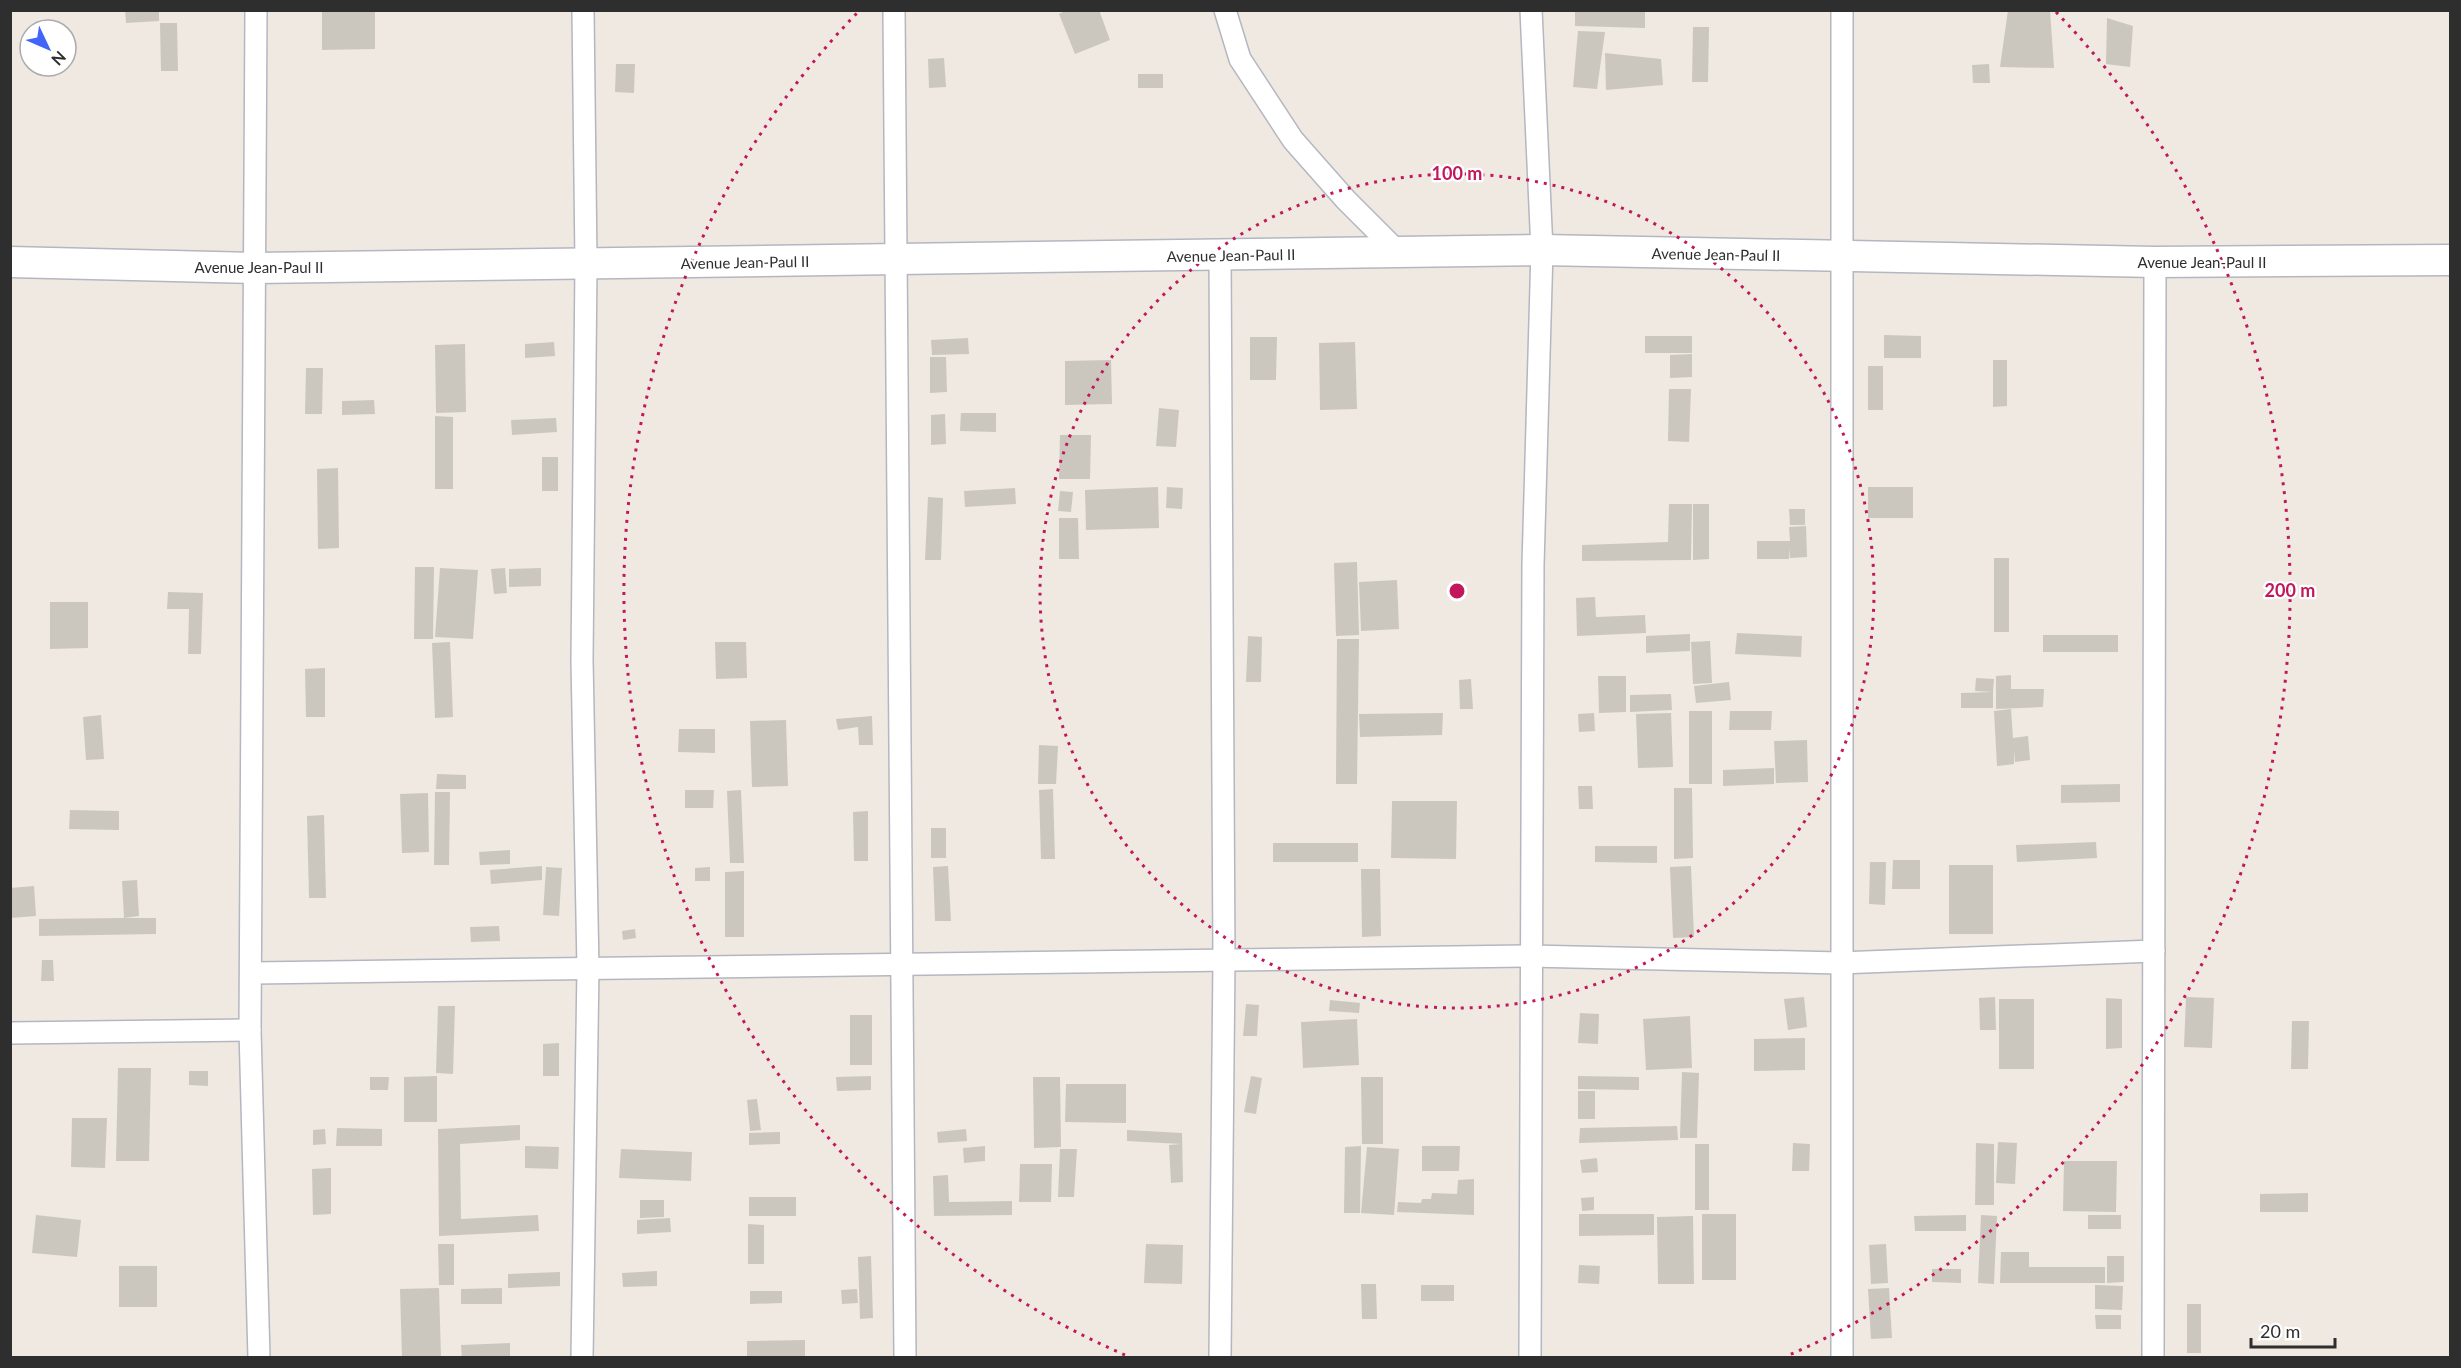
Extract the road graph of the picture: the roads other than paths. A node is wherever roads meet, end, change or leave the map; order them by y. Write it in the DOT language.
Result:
graph roads {
  1 [pos="256,10"];
  2 [pos="584,10"];
  3 [pos="894,10"];
  4 [pos="1225,10"];
  5 [pos="1531,10"];
  6 [pos="1842,10"];
  7 [pos="1542,250"];
  8 [pos="1399,253"];
  9 [pos="1220,256"];
  10 [pos="1844,257"];
  11 [pos="894,260"];
  12 [pos="2451,260"];
  13 [pos="10,262"];
  14 [pos="2155,262"];
  15 [pos="586,264"];
  16 [pos="255,268"];
  17 [pos="2154,951"];
  18 [pos="1530,956"];
  19 [pos="1224,959"];
  20 [pos="1839,963"];
  21 [pos="903,964"];
  22 [pos="588,968"];
  23 [pos="252,974"];
  24 [pos="250,1030"];
  25 [pos="10,1033"];
  26 [pos="259,1358"];
  27 [pos="582,1358"];
  28 [pos="905,1358"];
  29 [pos="1220,1358"];
  30 [pos="1530,1358"];
  31 [pos="1842,1358"];
  32 [pos="2153,1358"];
  1 -- 16 [label="street"];
  2 -- 15 [label="street"];
  3 -- 11 [label="street"];
  4 -- 8 [label="street"];
  5 -- 7 [label="street"];
  6 -- 10 [label="street"];
  7 -- 8 [label="street, Avenue Jean-Paul II"];
  7 -- 10 [label="street, Avenue Jean-Paul II"];
  7 -- 18 [label="street"];
  8 -- 9 [label="street, Avenue Jean-Paul II"];
  9 -- 11 [label="street, Avenue Jean-Paul II"];
  9 -- 19 [label="street"];
  10 -- 14 [label="street, Avenue Jean-Paul II"];
  10 -- 20 [label="street"];
  11 -- 15 [label="street, Avenue Jean-Paul II"];
  11 -- 21 [label="street"];
  12 -- 14 [label="street, Avenue Jean-Paul II"];
  13 -- 16 [label="street, Avenue Jean-Paul II"];
  14 -- 17 [label="street"];
  15 -- 16 [label="street, Avenue Jean-Paul II"];
  15 -- 22 [label="street"];
  16 -- 23 [label="street"];
  17 -- 20 [label="street"];
  17 -- 32 [label="street"];
  18 -- 19 [label="street"];
  18 -- 20 [label="street"];
  18 -- 30 [label="street"];
  19 -- 21 [label="street"];
  19 -- 29 [label="street"];
  20 -- 31 [label="street"];
  21 -- 22 [label="street"];
  21 -- 28 [label="street"];
  22 -- 23 [label="street"];
  22 -- 27 [label="street"];
  23 -- 24 [label="street"];
  24 -- 25 [label="street"];
  24 -- 26 [label="street"];
}
